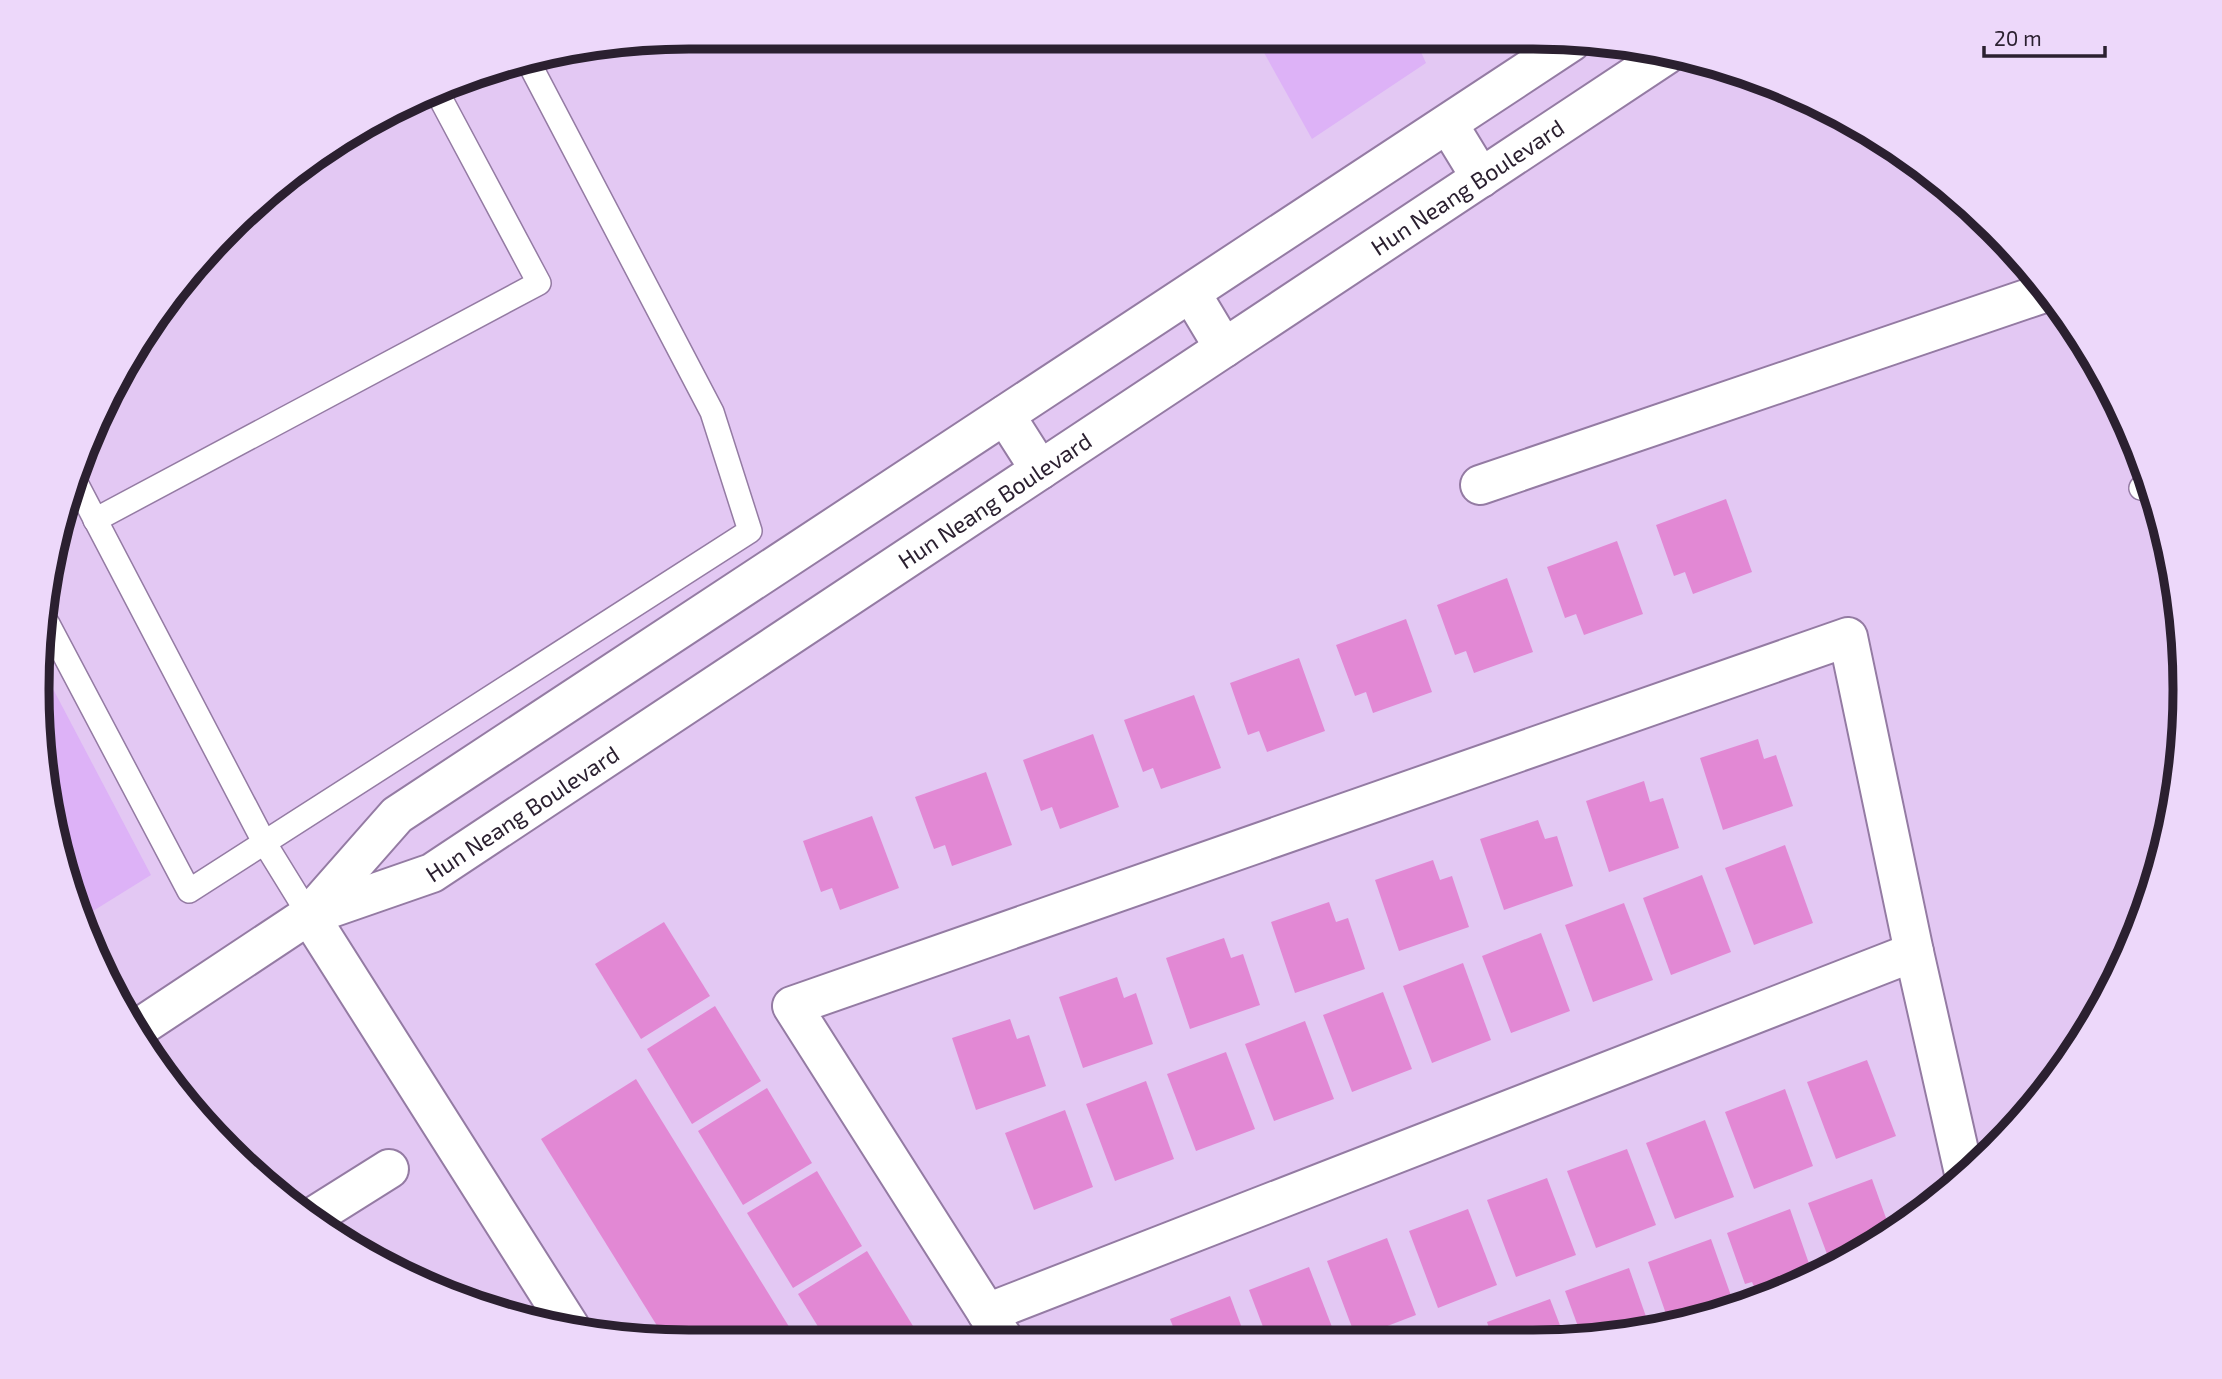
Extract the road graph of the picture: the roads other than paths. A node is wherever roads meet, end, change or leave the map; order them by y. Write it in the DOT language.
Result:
graph roads {
  1 [pos="1560,50"];
  2 [pos="1657,61"];
  3 [pos="532,69"];
  4 [pos="441,99"];
  5 [pos="1448,124"];
  6 [pos="1481,178"];
  7 [pos="1191,293"];
  8 [pos="2037,295"];
  9 [pos="1224,348"];
  10 [pos="1005,415"];
  11 [pos="1040,470"];
  12 [pos="1480,485"];
  13 [pos="81,492"];
  14 [pos="95,520"];
  15 [pos="52,631"];
  16 [pos="264,842"];
  17 [pos="309,915"];
  18 [pos="1914,952"];
  19 [pos="144,1025"];
  20 [pos="1962,1164"];
  21 [pos="389,1169"];
  22 [pos="320,1212"];
  23 [pos="564,1318"];
  24 [pos="995,1326"];
  1 -- 5 [label="street, Hun Neang Boulevard"];
  2 -- 6 [label="street, Hun Neang Boulevard"];
  3 -- 16 [label="lane"];
  4 -- 14 [label="lane"];
  5 -- 6 [label="street"];
  5 -- 7 [label="street, Hun Neang Boulevard"];
  6 -- 9 [label="street, Hun Neang Boulevard"];
  7 -- 9 [label="street"];
  7 -- 10 [label="street, Hun Neang Boulevard"];
  8 -- 12 [label="street"];
  9 -- 11 [label="street, Hun Neang Boulevard"];
  10 -- 11 [label="street"];
  10 -- 17 [label="street, Hun Neang Boulevard"];
  11 -- 17 [label="street, Hun Neang Boulevard"];
  13 -- 14 [label="lane"];
  14 -- 16 [label="lane"];
  15 -- 16 [label="lane"];
  16 -- 17 [label="lane"];
  17 -- 19 [label="street, Hun Neang Boulevard"];
  17 -- 23 [label="street"];
  18 -- 20 [label="street"];
  18 -- 24 [label="street"];
  18 -- 24 [label="street"];
  21 -- 22 [label="street"];
}
